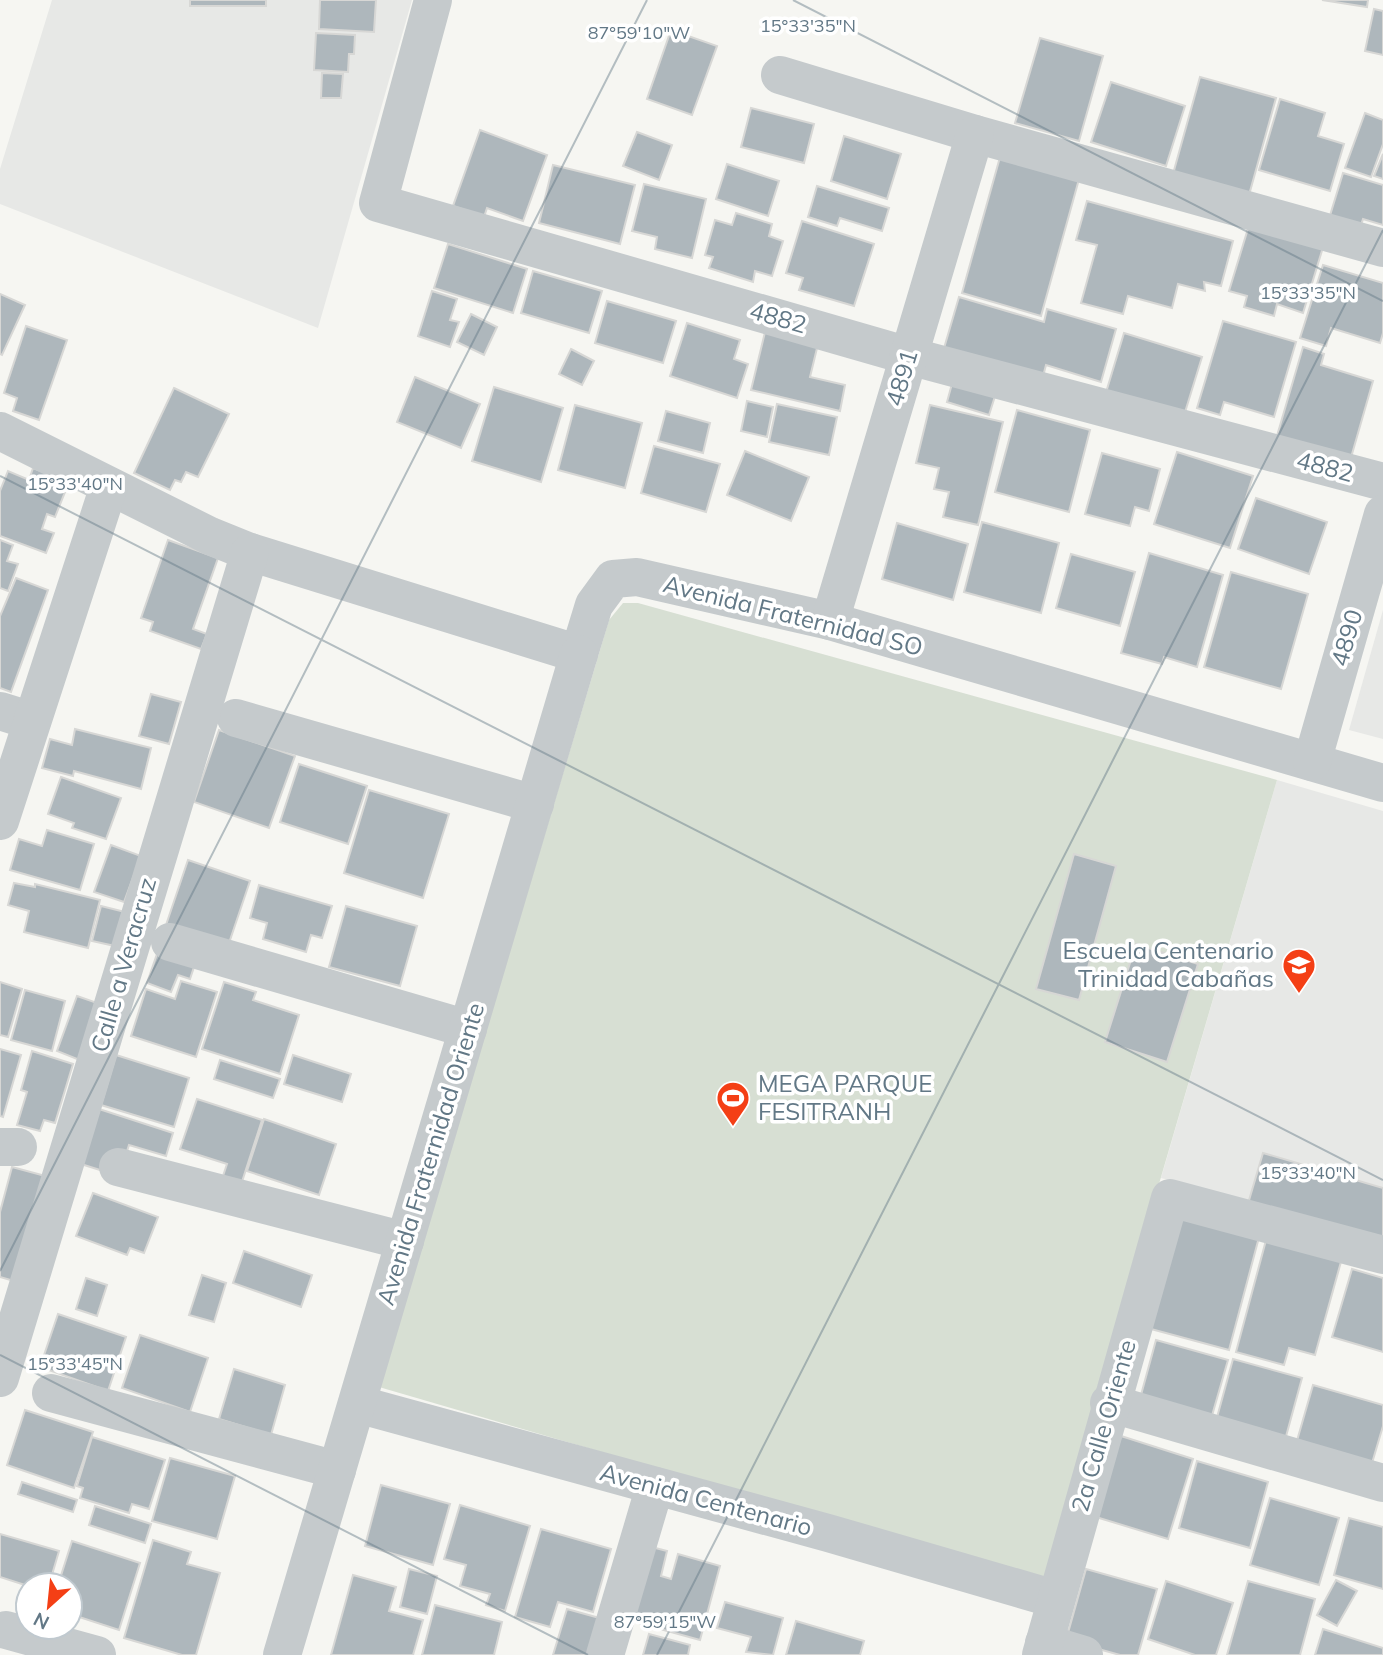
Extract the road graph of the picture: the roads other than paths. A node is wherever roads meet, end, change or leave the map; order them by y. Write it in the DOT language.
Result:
graph roads {
  1 [pos="433,0"];
  2 [pos="780,75"];
  3 [pos="975,134"];
  4 [pos="1383,248"];
  5 [pos="909,356"];
  6 [pos="0,431"];
  7 [pos="1383,482"];
  8 [pos="109,486"];
  9 [pos="1383,514"];
  10 [pos="250,552"];
  11 [pos="830,621"];
  12 [pos="579,654"];
  13 [pos="16,716"];
  14 [pos="236,718"];
  15 [pos="1312,762"];
  16 [pos="1383,783"];
  17 [pos="535,804"];
  18 [pos="0,821"];
  19 [pos="170,942"];
  20 [pos="468,1028"];
  21 [pos="118,1167"];
  22 [pos="405,1241"];
  23 [pos="1383,1255"];
  24 [pos="2,1362"];
  25 [pos="51,1393"];
  26 [pos="1109,1403"];
  27 [pos="357,1404"];
  28 [pos="337,1470"];
  29 [pos="1383,1483"];
  30 [pos="656,1486"];
  31 [pos="1055,1599"];
  32 [pos="6,1630"];
  33 [pos="1043,1649"];
  34 [pos="97,1655"];
  35 [pos="282,1655"];
  36 [pos="605,1655"];
  37 [pos="1084,1655"];
  1 -- 5 [label="street, 4882"];
  2 -- 3 [label="street"];
  3 -- 4 [label="street"];
  3 -- 5 [label="street, 4891"];
  5 -- 7 [label="street, 4882"];
  5 -- 11 [label="street, 4891"];
  6 -- 8 [label="street"];
  8 -- 10 [label="street"];
  8 -- 13 [label="street"];
  9 -- 15 [label="street, 4890"];
  10 -- 12 [label="street"];
  10 -- 24 [label="street, Calle a Veracruz"];
  11 -- 12 [label="street, Avenida Fraternidad SO"];
  11 -- 15 [label="street, Avenida Fraternidad SO"];
  12 -- 17 [label="street, Avenida Fraternidad Oriente"];
  13 -- 18 [label="street"];
  14 -- 17 [label="street"];
  15 -- 16 [label="street, Avenida Fraternidad SO"];
  17 -- 20 [label="street, Avenida Fraternidad Oriente"];
  19 -- 20 [label="street"];
  20 -- 22 [label="street, Avenida Fraternidad Oriente"];
  21 -- 22 [label="street"];
  22 -- 27 [label="street, Avenida Fraternidad Oriente"];
  23 -- 26 [label="street, 2a Calle Oriente"];
  25 -- 28 [label="street"];
  26 -- 29 [label="street"];
  26 -- 31 [label="street, 2a Calle Oriente"];
  27 -- 28 [label="street, Avenida Fraternidad Oriente"];
  27 -- 30 [label="street, Avenida Centenario"];
  28 -- 35 [label="street, Avenida Fraternidad Oriente"];
  30 -- 31 [label="street, Avenida Centenario"];
  30 -- 36 [label="street"];
  31 -- 33 [label="street, 2a Calle Oriente"];
  32 -- 34 [label="street"];
  33 -- 37 [label="street"];
}
